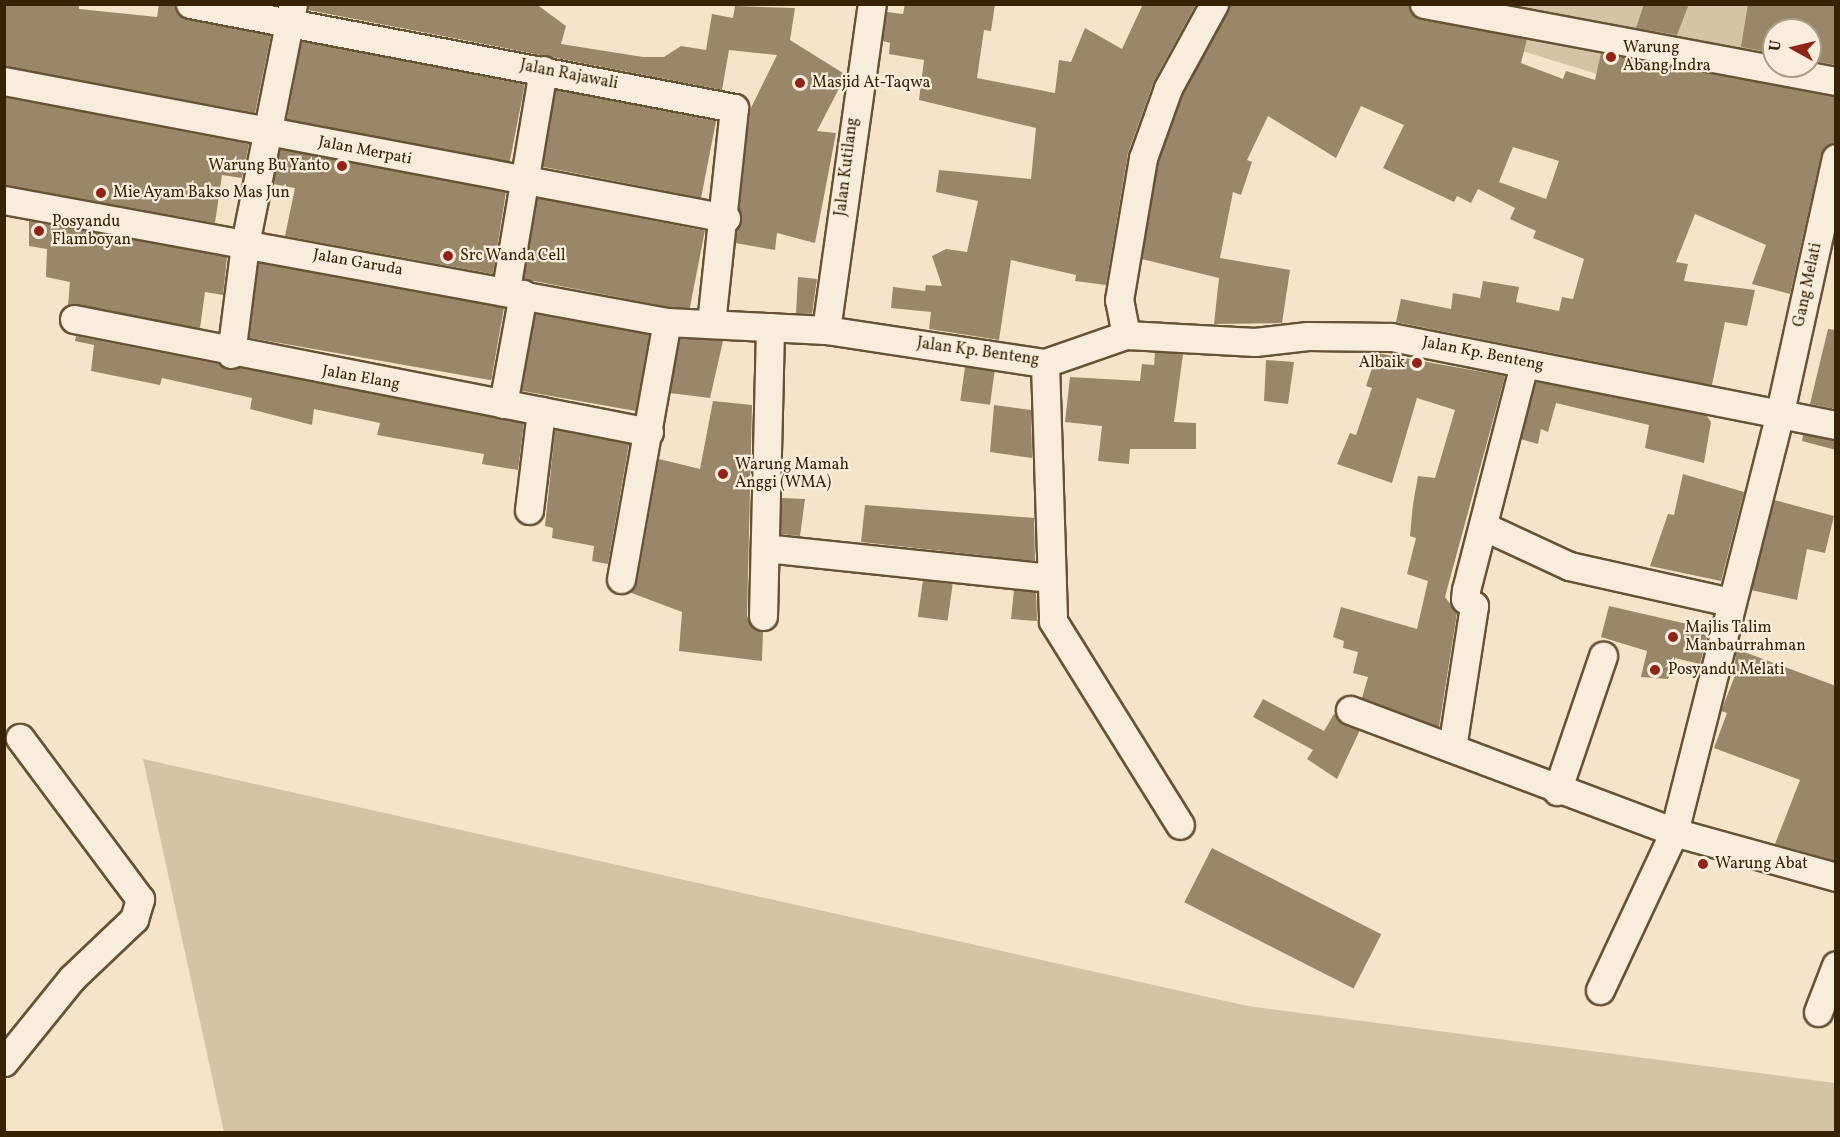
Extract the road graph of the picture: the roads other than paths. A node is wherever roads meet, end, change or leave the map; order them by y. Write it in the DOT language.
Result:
graph roads {
  1 [pos="190,4"];
  2 [pos="872,4"];
  3 [pos="1214,4"];
  4 [pos="1424,4"];
  5 [pos="1471,10"];
  6 [pos="291,14"];
  7 [pos="543,70"];
  8 [pos="4,81"];
  9 [pos="1836,81"];
  10 [pos="267,133"];
  11 [pos="1836,158"];
  12 [pos="524,181"];
  13 [pos="4,200"];
  14 [pos="726,218"];
  15 [pos="245,244"];
  16 [pos="514,292"];
  17 [pos="74,319"];
  18 [pos="667,322"];
  19 [pos="711,324"];
  20 [pos="770,327"];
  21 [pos="826,330"];
  22 [pos="1126,335"];
  23 [pos="231,354"];
  24 [pos="1045,363"];
  25 [pos="1524,364"];
  26 [pos="503,404"];
  27 [pos="541,411"];
  28 [pos="1780,412"];
  29 [pos="1836,425"];
  30 [pos="649,432"];
  31 [pos="529,510"];
  32 [pos="1484,526"];
  33 [pos="765,548"];
  34 [pos="1051,578"];
  35 [pos="621,579"];
  36 [pos="1730,602"];
  37 [pos="763,615"];
  38 [pos="1603,656"];
  39 [pos="1350,710"];
  40 [pos="20,738"];
  41 [pos="1452,748"];
  42 [pos="1557,791"];
  43 [pos="1180,825"];
  44 [pos="1674,832"];
  45 [pos="1836,877"];
  46 [pos="1836,965"];
  47 [pos="1600,990"];
  48 [pos="1818,1012"];
  49 [pos="4,1062"];
  1 -- 6 [label="street, Jalan Rajawali"];
  2 -- 21 [label="street, Jalan Kutilang"];
  3 -- 22 [label="street"];
  4 -- 5 [label="street"];
  5 -- 9 [label="street"];
  6 -- 7 [label="street, Jalan Rajawali"];
  6 -- 10 [label="street"];
  7 -- 12 [label="street"];
  7 -- 14 [label="street, Jalan Rajawali"];
  8 -- 10 [label="street, Jalan Merpati"];
  10 -- 12 [label="street, Jalan Merpati"];
  10 -- 15 [label="street"];
  11 -- 28 [label="street, Gang Melati"];
  12 -- 14 [label="street, Jalan Merpati"];
  12 -- 16 [label="street"];
  13 -- 15 [label="street, Jalan Garuda"];
  14 -- 19 [label="street, Jalan Rajawali"];
  15 -- 16 [label="street, Jalan Garuda"];
  15 -- 23 [label="street"];
  16 -- 18 [label="street, Jalan Garuda"];
  16 -- 26 [label="street"];
  17 -- 23 [label="street, Jalan Elang"];
  18 -- 19 [label="street, Jalan Garuda"];
  18 -- 30 [label="street"];
  19 -- 20 [label="street, Jalan Garuda"];
  20 -- 21 [label="street, Jalan Kp. Benteng"];
  20 -- 33 [label="street"];
  21 -- 24 [label="street, Jalan Kp. Benteng"];
  22 -- 24 [label="street, Jalan Kp. Benteng"];
  22 -- 25 [label="street, Jalan Kp. Benteng"];
  23 -- 26 [label="street, Jalan Elang"];
  24 -- 34 [label="street"];
  25 -- 28 [label="street, Jalan Kp. Benteng"];
  25 -- 32 [label="street"];
  26 -- 27 [label="street, Jalan Elang"];
  27 -- 30 [label="street, Jalan Elang"];
  27 -- 31 [label="street"];
  28 -- 29 [label="street, Jalan Kp. Benteng"];
  28 -- 36 [label="street, Gang Melati"];
  30 -- 35 [label="street"];
  32 -- 36 [label="street"];
  32 -- 41 [label="street"];
  33 -- 34 [label="street"];
  33 -- 37 [label="street"];
  34 -- 43 [label="street"];
  36 -- 44 [label="street, Gang Melati"];
  38 -- 42 [label="street"];
  39 -- 41 [label="street"];
  40 -- 49 [label="street"];
  41 -- 42 [label="street"];
  42 -- 44 [label="street"];
  44 -- 45 [label="street"];
  44 -- 47 [label="street, Gang Melati"];
  46 -- 48 [label="street"];
}
